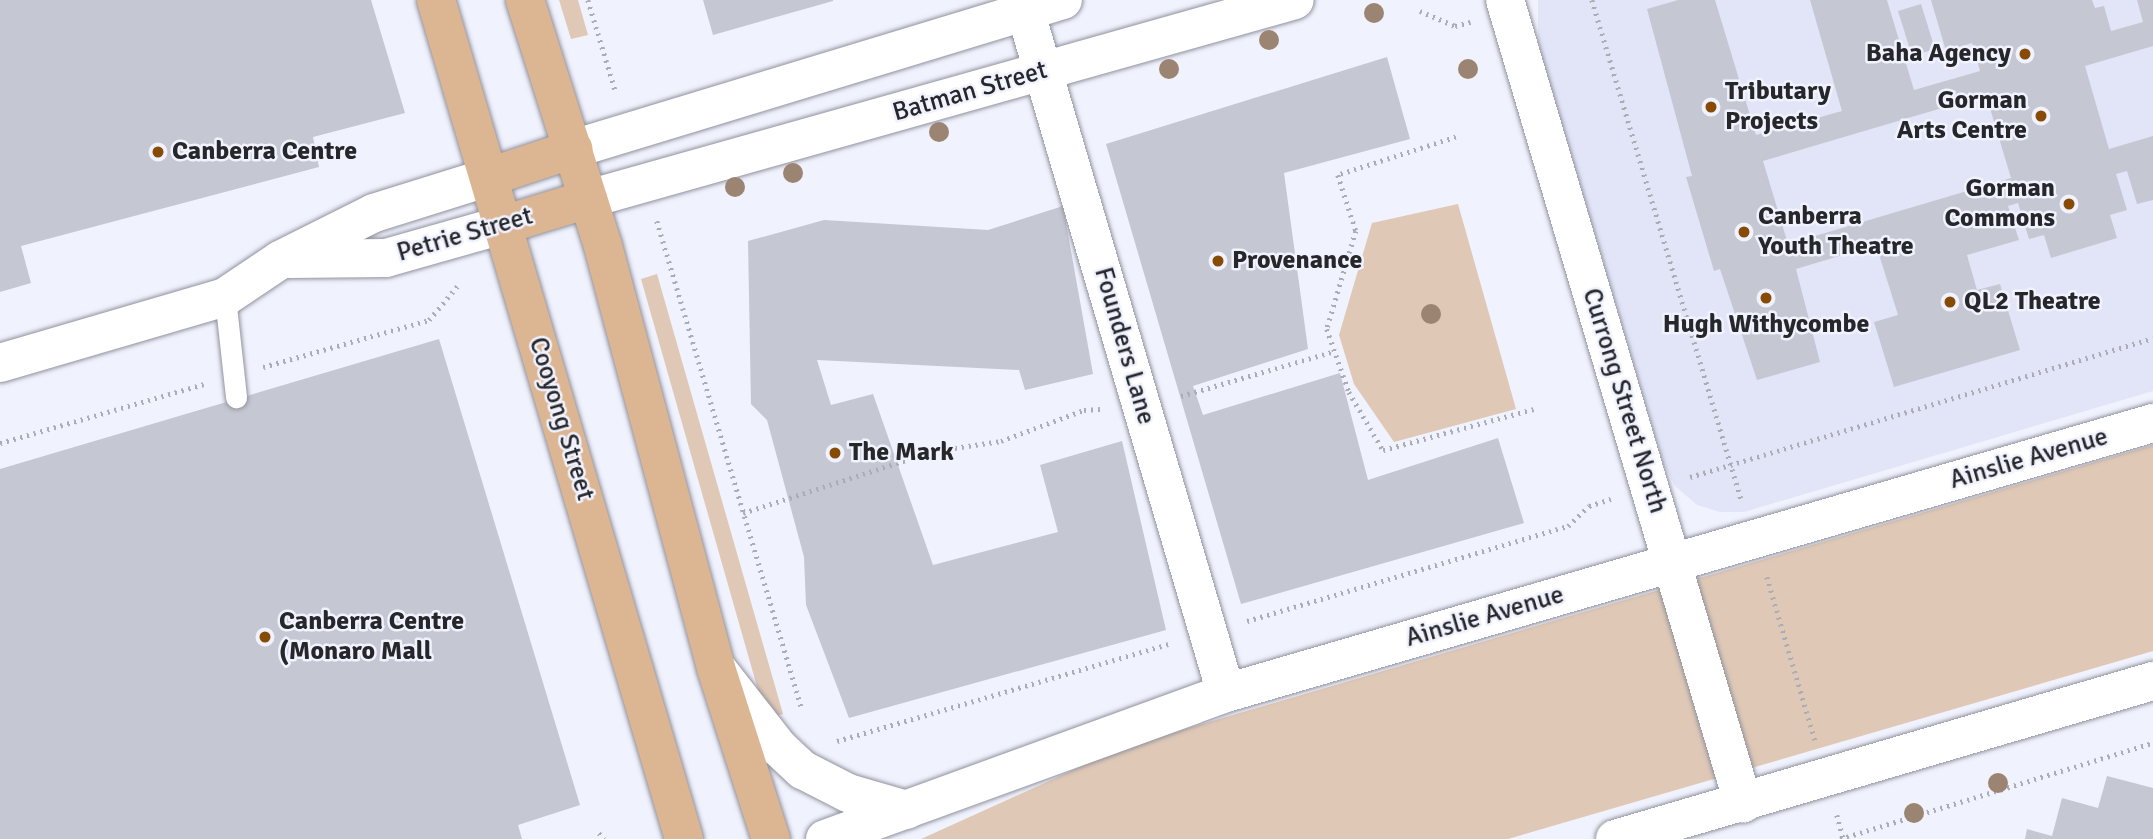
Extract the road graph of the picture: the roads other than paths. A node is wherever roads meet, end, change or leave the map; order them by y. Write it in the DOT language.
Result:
graph roads {
  1 [pos="436,0"];
  2 [pos="525,0"];
  3 [pos="1063,0"];
  4 [pos="1295,0"];
  5 [pos="1023,6"];
  6 [pos="1507,6"];
  7 [pos="1043,71"];
  8 [pos="573,149"];
  9 [pos="489,177"];
  10 [pos="645,184"];
  11 [pos="588,199"];
  12 [pos="503,225"];
  13 [pos="281,260"];
  14 [pos="225,297"];
  15 [pos="0,363"];
  16 [pos="236,397"];
  17 [pos="2153,423"];
  18 [pos="1672,563"];
  19 [pos="716,668"];
  20 [pos="2153,681"];
  21 [pos="1226,693"];
  22 [pos="1743,803"];
  23 [pos="907,810"];
  24 [pos="684,839"];
  25 [pos="771,839"];
  26 [pos="825,839"];
  27 [pos="1615,839"];
  1 -- 9 [label="main road, Cooyong Street"];
  2 -- 8 [label="main road"];
  3 -- 5 [label="street"];
  4 -- 7 [label="street, Batman Street"];
  5 -- 7 [label="street, Founders Lane"];
  5 -- 8 [label="street, Petrie Street"];
  6 -- 18 [label="street, Currong Street North"];
  7 -- 10 [label="street, Batman Street"];
  7 -- 21 [label="street, Founders Lane"];
  8 -- 9 [label="main road, Petrie Street"];
  8 -- 11 [label="main road"];
  9 -- 12 [label="main road, Cooyong Street"];
  9 -- 13 [label="street, Petrie Street"];
  10 -- 11 [label="street, Petrie Street"];
  11 -- 12 [label="main road, Petrie Street"];
  11 -- 19 [label="main road"];
  12 -- 13 [label="street, Petrie Street"];
  12 -- 24 [label="main road, Cooyong Street"];
  13 -- 14 [label="street, Petrie Street"];
  14 -- 15 [label="street, Petrie Street"];
  14 -- 16 [label="lane"];
  17 -- 18 [label="street, Ainslie Avenue"];
  18 -- 21 [label="street, Ainslie Avenue"];
  18 -- 22 [label="street, Currong Street North"];
  19 -- 23 [label="street"];
  19 -- 25 [label="main road"];
  20 -- 22 [label="street"];
  21 -- 23 [label="street, Ainslie Avenue"];
  22 -- 27 [label="street"];
  23 -- 26 [label="street, Ainslie Avenue"];
}
